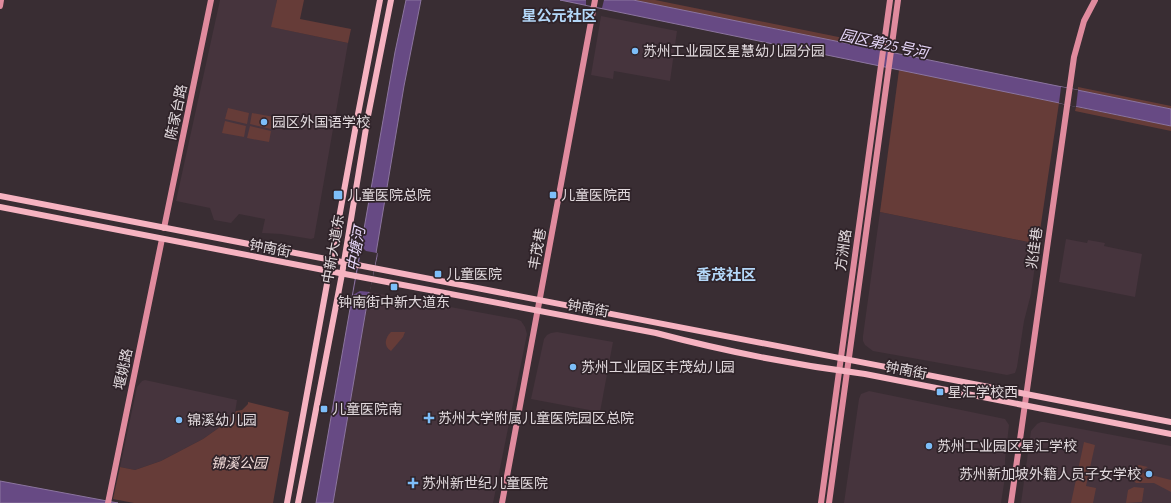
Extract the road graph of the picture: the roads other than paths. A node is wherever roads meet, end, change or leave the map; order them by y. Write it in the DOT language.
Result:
graph roads {
  1 [pos="1,0"];
  2 [pos="211,0"];
  3 [pos="380,0"];
  4 [pos="391,0"];
  5 [pos="890,0"];
  6 [pos="898,0"];
  7 [pos="1095,0"];
  8 [pos="594,3"];
  9 [pos="0,6"];
  10 [pos="0,196"];
  11 [pos="0,207"];
  12 [pos="164,228"];
  13 [pos="162,239"];
  14 [pos="331,260"];
  15 [pos="344,262"];
  16 [pos="329,271"];
  17 [pos="342,274"];
  18 [pos="539,301"];
  19 [pos="538,311"];
  20 [pos="841,358"];
  21 [pos="848,360"];
  22 [pos="839,371"];
  23 [pos="847,372"];
  24 [pos="1025,394"];
  25 [pos="1024,405"];
  26 [pos="1171,422"];
  27 [pos="1171,434"];
  28 [pos="108,501"];
  29 [pos="287,503"];
  30 [pos="298,503"];
  31 [pos="502,503"];
  32 [pos="821,503"];
  33 [pos="829,503"];
  34 [pos="1011,503"];
  1 -- 9 [label="street"];
  2 -- 12 [label="street, 陈家台路"];
  3 -- 14 [label="main road, 中新大道东"];
  4 -- 15 [label="main road, 中新大道东"];
  5 -- 20 [label="street, 方洲路"];
  6 -- 21 [label="street, 方洲路"];
  7 -- 24 [label="street, 兆佳巷"];
  8 -- 18 [label="street, 丰茂巷"];
  10 -- 12 [label="main road, 钟南街"];
  11 -- 13 [label="main road, 钟南街"];
  12 -- 14 [label="main road, 钟南街"];
  13 -- 16 [label="main road, 钟南街"];
  13 -- 28 [label="street, 堰姚路"];
  14 -- 15 [label="main road, 钟南街"];
  14 -- 16 [label="main road, 中新大道东"];
  15 -- 17 [label="main road, 中新大道东"];
  15 -- 18 [label="main road, 钟南街"];
  16 -- 17 [label="main road, 钟南街"];
  16 -- 29 [label="main road, 中新大道东"];
  17 -- 19 [label="main road, 钟南街"];
  17 -- 30 [label="main road, 中新大道东"];
  18 -- 19 [label="street, 丰茂巷"];
  18 -- 20 [label="main road, 钟南街"];
  19 -- 22 [label="main road, 钟南街"];
  19 -- 31 [label="street, 丰茂巷"];
  20 -- 21 [label="main road, 钟南街"];
  20 -- 22 [label="street, 方洲路"];
  21 -- 23 [label="street, 方洲路"];
  21 -- 24 [label="main road, 钟南街"];
  22 -- 23 [label="main road, 钟南街"];
  22 -- 32 [label="street, 方洲路"];
  23 -- 25 [label="main road, 钟南街"];
  23 -- 33 [label="street, 方洲路"];
  24 -- 25 [label="street, 兆佳巷"];
  24 -- 26 [label="main road, 钟南街"];
  25 -- 27 [label="main road, 钟南街"];
  25 -- 34 [label="street, 兆佳巷"];
}
